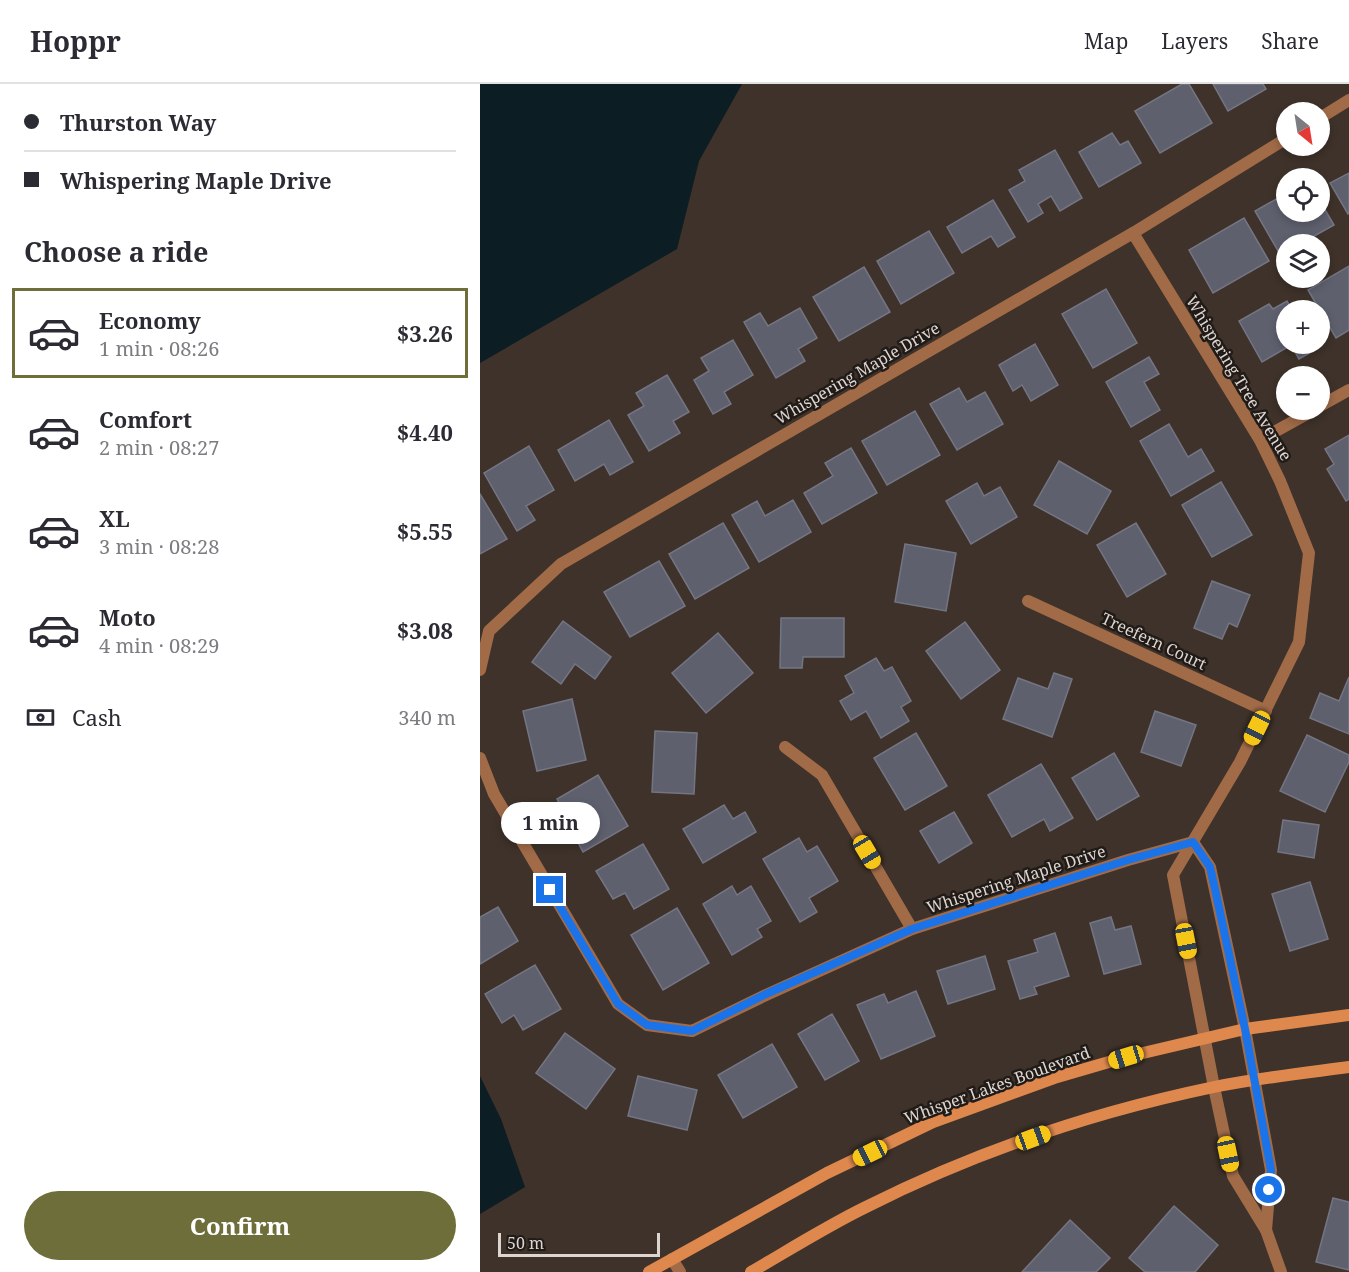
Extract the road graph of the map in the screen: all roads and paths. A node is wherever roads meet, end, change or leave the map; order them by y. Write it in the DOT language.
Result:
graph roads {
  1 [pos="1349,100"];
  2 [pos="1330,112"];
  3 [pos="1276,145"];
  4 [pos="1133,233"];
  5 [pos="1349,390"];
  6 [pos="1330,400"];
  7 [pos="1296,420"];
  8 [pos="1260,440"];
  9 [pos="1028,601"];
  10 [pos="480,670"];
  11 [pos="1266,711"];
  12 [pos="785,747"];
  13 [pos="480,758"];
  14 [pos="1193,842"];
  15 [pos="912,929"];
  16 [pos="1349,1015"];
  17 [pos="1245,1029"];
  18 [pos="1205,1038"];
  19 [pos="1349,1067"];
  20 [pos="1254,1081"];
  21 [pos="1214,1087"];
  22 [pos="1266,1230"];
  23 [pos="672,1258"];
  24 [pos="649,1272"];
  25 [pos="680,1272"];
  26 [pos="751,1272"];
  27 [pos="1281,1272"];
  1 -- 2 [label="street"];
  3 -- 4 [label="street, Whispering Maple Drive"];
  4 -- 8 [label="street, Whispering Tree Avenue"];
  4 -- 10 [label="street, Whispering Maple Drive"];
  5 -- 6 [label="street"];
  7 -- 8 [label="street"];
  8 -- 11 [label="street, Whispering Tree Avenue"];
  9 -- 11 [label="street, Treefern Court"];
  11 -- 14 [label="street, Whispering Tree Avenue"];
  12 -- 15 [label="street"];
  13 -- 15 [label="street, Whispering Maple Drive"];
  14 -- 15 [label="street, Whispering Maple Drive"];
  14 -- 17 [label="street"];
  14 -- 18 [label="street, Whispering Tree Avenue"];
  16 -- 17 [label="street, Whisper Lakes Boulevard"];
  17 -- 18 [label="street, Whisper Lakes Boulevard"];
  17 -- 20 [label="street"];
  18 -- 21 [label="street, Whispering Tree Avenue"];
  18 -- 23 [label="street, Whisper Lakes Boulevard"];
  19 -- 20 [label="street"];
  20 -- 21 [label="street"];
  20 -- 22 [label="street"];
  21 -- 22 [label="street, Whispering Tree Avenue"];
  21 -- 26 [label="street"];
  22 -- 27 [label="street"];
  23 -- 24 [label="street, Whisper Lakes Boulevard"];
  23 -- 25 [label="street"];
}
